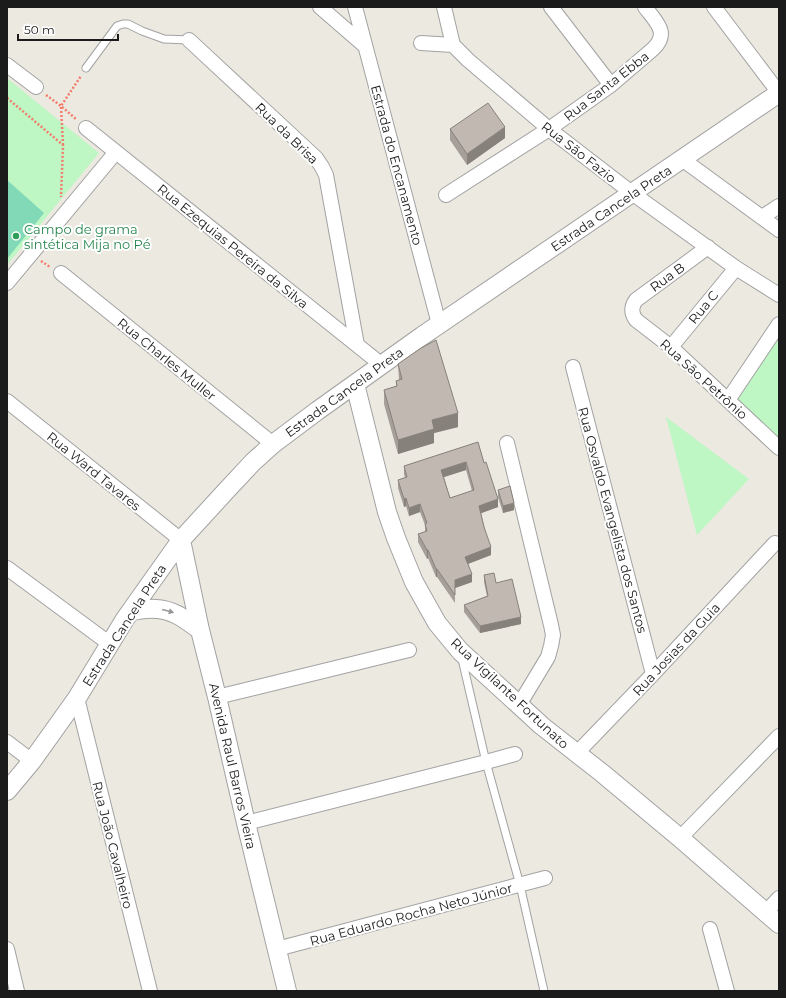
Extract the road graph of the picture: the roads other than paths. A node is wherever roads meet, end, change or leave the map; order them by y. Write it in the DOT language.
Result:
graph roads {
  1 [pos="320,7"];
  2 [pos="354,7"];
  3 [pos="444,7"];
  4 [pos="551,7"];
  5 [pos="645,7"];
  6 [pos="714,7"];
  7 [pos="189,40"];
  8 [pos="421,43"];
  9 [pos="453,44"];
  10 [pos="365,46"];
  11 [pos="7,65"];
  12 [pos="86,68"];
  13 [pos="611,85"];
  14 [pos="36,87"];
  15 [pos="779,93"];
  16 [pos="86,128"];
  17 [pos="549,129"];
  18 [pos="116,152"];
  19 [pos="682,159"];
  20 [pos="632,193"];
  21 [pos="446,195"];
  22 [pos="779,206"];
  23 [pos="762,217"];
  24 [pos="779,230"];
  25 [pos="708,247"];
  26 [pos="736,268"];
  27 [pos="60,273"];
  28 [pos="7,283"];
  29 [pos="779,295"];
  30 [pos="631,310"];
  31 [pos="439,324"];
  32 [pos="779,324"];
  33 [pos="356,345"];
  34 [pos="670,347"];
  35 [pos="382,365"];
  36 [pos="573,367"];
  37 [pos="355,384"];
  38 [pos="728,400"];
  39 [pos="7,401"];
  40 [pos="507,443"];
  41 [pos="273,444"];
  42 [pos="779,448"];
  43 [pos="181,540"];
  44 [pos="775,543"];
  45 [pos="7,568"];
  46 [pos="131,612"];
  47 [pos="200,630"];
  48 [pos="110,644"];
  49 [pos="409,650"];
  50 [pos="460,651"];
  51 [pos="653,674"];
  52 [pos="217,697"];
  53 [pos="77,698"];
  54 [pos="519,705"];
  55 [pos="779,736"];
  56 [pos="7,742"];
  57 [pos="515,754"];
  58 [pos="576,754"];
  59 [pos="32,761"];
  60 [pos="486,762"];
  61 [pos="7,791"];
  62 [pos="246,823"];
  63 [pos="680,838"];
  64 [pos="545,878"];
  65 [pos="520,885"];
  66 [pos="779,898"];
  67 [pos="766,912"];
  68 [pos="779,924"];
  69 [pos="710,929"];
  70 [pos="7,949"];
  71 [pos="277,949"];
  72 [pos="17,991"];
  73 [pos="150,991"];
  74 [pos="287,991"];
  75 [pos="544,991"];
  76 [pos="726,991"];
  1 -- 10 [label="street"];
  2 -- 10 [label="street, Estrada do Encanamento"];
  3 -- 9 [label="street"];
  4 -- 13 [label="street"];
  5 -- 13 [label="street, Rua Santa Ebba"];
  6 -- 15 [label="street"];
  7 -- 12 [label="lane"];
  7 -- 33 [label="street, Rua da Brisa"];
  8 -- 9 [label="street"];
  9 -- 17 [label="street, Rua São Fazio"];
  10 -- 31 [label="street, Estrada do Encanamento"];
  11 -- 14 [label="street"];
  13 -- 17 [label="street, Rua Santa Ebba"];
  15 -- 19 [label="street, Estrada Cancela Preta"];
  16 -- 18 [label="street, Rua Ezequias Pereira da Silva"];
  17 -- 20 [label="street, Rua São Fazio"];
  17 -- 21 [label="street, Rua Santa Ebba"];
  18 -- 28 [label="street"];
  18 -- 33 [label="street, Rua Ezequias Pereira da Silva"];
  19 -- 20 [label="street, Estrada Cancela Preta"];
  19 -- 23 [label="street"];
  20 -- 25 [label="street, Rua São Fazio"];
  20 -- 31 [label="street, Estrada Cancela Preta"];
  22 -- 23 [label="street"];
  23 -- 24 [label="street"];
  25 -- 26 [label="street, Rua São Fazio"];
  25 -- 30 [label="street, Rua B"];
  26 -- 29 [label="street, Rua São Fazio"];
  26 -- 34 [label="street, Rua C"];
  27 -- 41 [label="street, Rua Charles Muller"];
  30 -- 34 [label="street, Rua São Petrônio"];
  31 -- 35 [label="street, Estrada Cancela Preta"];
  32 -- 38 [label="street"];
  33 -- 35 [label="street, Rua Ezequias Pereira da Silva"];
  34 -- 38 [label="street, Rua São Petrônio"];
  35 -- 37 [label="street, Estrada Cancela Preta"];
  36 -- 51 [label="street, Rua Osvaldo Evangelista dos Santos"];
  37 -- 41 [label="street, Estrada Cancela Preta"];
  37 -- 50 [label="street, Rua Vigilante Fortunato"];
  38 -- 42 [label="street, Rua São Petrônio"];
  39 -- 43 [label="street, Rua Ward Tavares"];
  40 -- 54 [label="street"];
  41 -- 43 [label="street, Estrada Cancela Preta"];
  43 -- 46 [label="street, Estrada Cancela Preta"];
  43 -- 47 [label="street, Avenida Raul Barros Vieira"];
  44 -- 51 [label="street, Rua Josias da Guia"];
  45 -- 48 [label="street"];
  46 -- 47 [label="street, one-way"];
  46 -- 48 [label="street, Estrada Cancela Preta"];
  47 -- 52 [label="street, Avenida Raul Barros Vieira"];
  48 -- 53 [label="street, Estrada Cancela Preta"];
  49 -- 52 [label="street"];
  50 -- 54 [label="street, Rua Vigilante Fortunato"];
  50 -- 60 [label="lane"];
  51 -- 58 [label="street, Rua Josias da Guia"];
  52 -- 62 [label="street, Avenida Raul Barros Vieira"];
  53 -- 59 [label="street, Estrada Cancela Preta"];
  53 -- 73 [label="street, Rua João Cavalheiro"];
  54 -- 58 [label="street, Rua Vigilante Fortunato"];
  55 -- 63 [label="street"];
  56 -- 59 [label="street"];
  57 -- 60 [label="street"];
  58 -- 63 [label="street, Rua Vigilante Fortunato"];
  59 -- 61 [label="street, Estrada Cancela Preta"];
  60 -- 62 [label="street"];
  60 -- 65 [label="lane"];
  62 -- 71 [label="street, Avenida Raul Barros Vieira"];
  63 -- 67 [label="street, Rua Vigilante Fortunato"];
  64 -- 65 [label="street, Rua Eduardo Rocha Neto Júnior"];
  65 -- 71 [label="street, Rua Eduardo Rocha Neto Júnior"];
  65 -- 75 [label="lane"];
  66 -- 67 [label="street"];
  67 -- 68 [label="street, Rua Vigilante Fortunato"];
  69 -- 76 [label="street"];
  70 -- 72 [label="street"];
  71 -- 74 [label="street, Avenida Raul Barros Vieira"];
}
